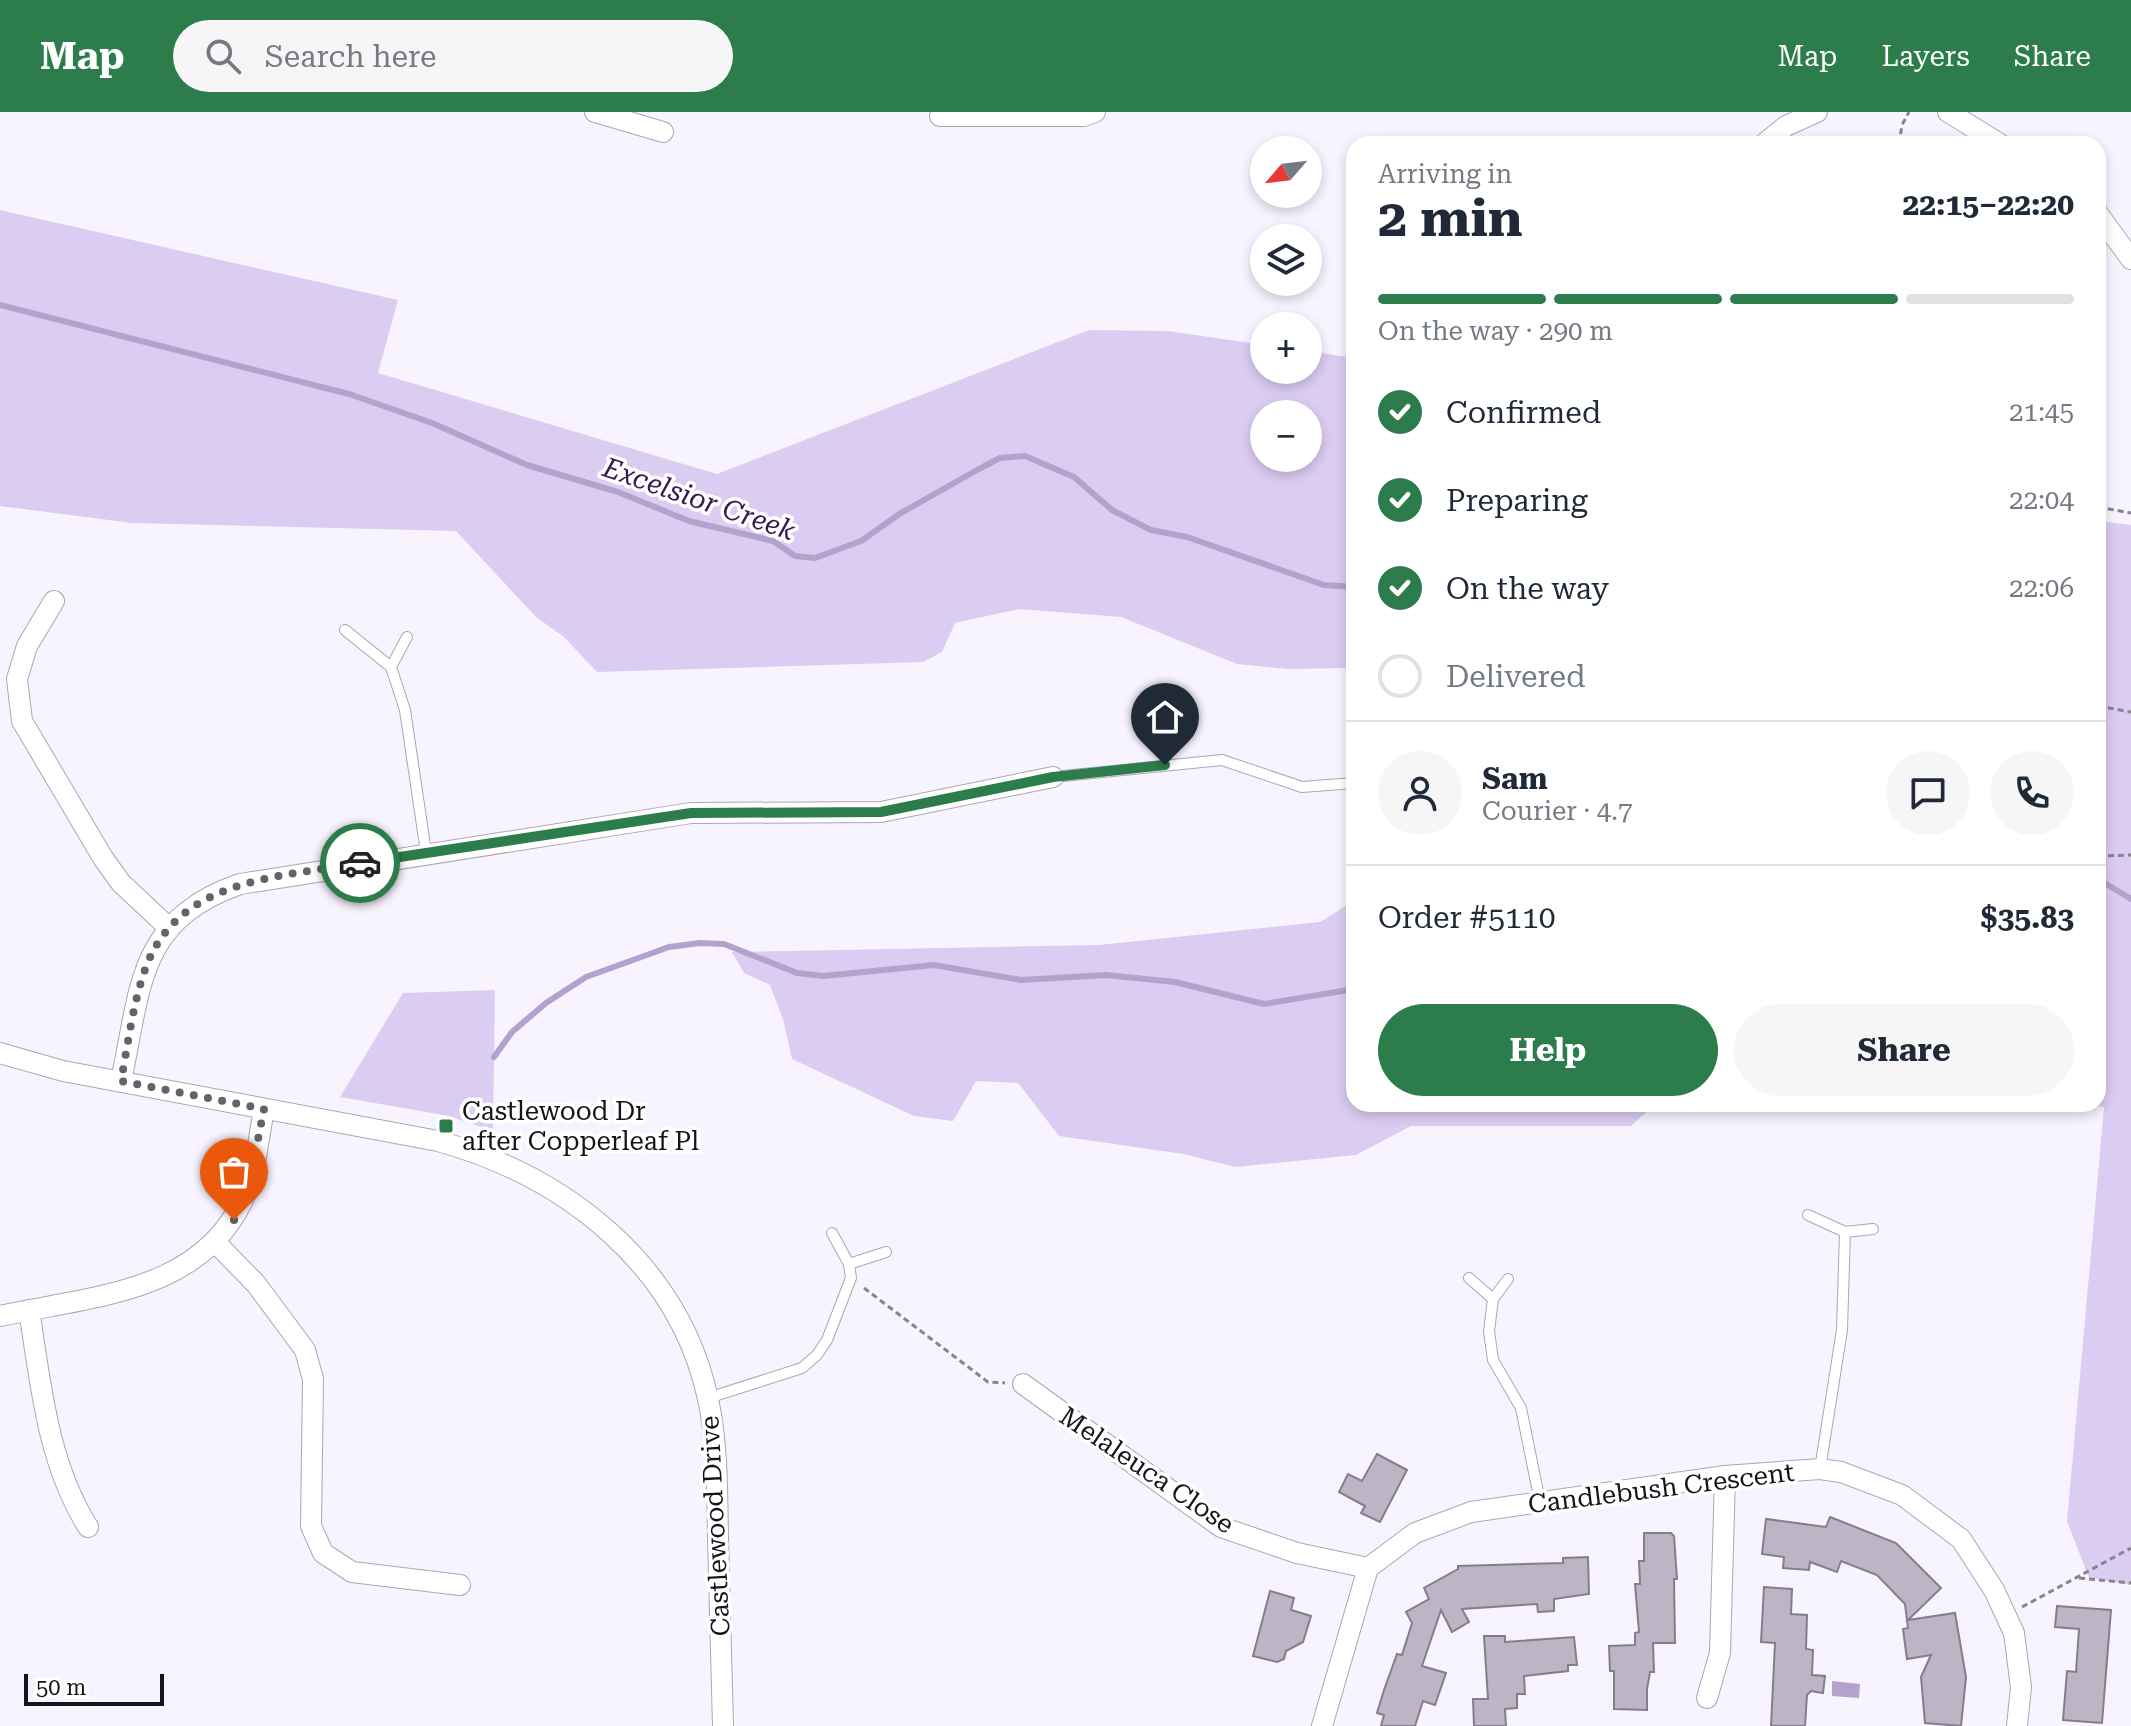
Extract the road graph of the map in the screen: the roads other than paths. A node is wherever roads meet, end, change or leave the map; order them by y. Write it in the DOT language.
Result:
graph roads {
  1 [pos="595,112"];
  2 [pos="1095,112"];
  3 [pos="1817,112"];
  4 [pos="1948,112"];
  5 [pos="940,116"];
  6 [pos="663,132"];
  7 [pos="1774,136"];
  8 [pos="1987,136"];
  9 [pos="2106,225"];
  10 [pos="2131,259"];
  11 [pos="54,601"];
  12 [pos="345,630"];
  13 [pos="407,637"];
  14 [pos="391,667"];
  15 [pos="1053,777"];
  16 [pos="1346,784"];
  17 [pos="426,852"];
  18 [pos="168,927"];
  19 [pos="0,1053"];
  20 [pos="121,1081"];
  21 [pos="264,1109"];
  22 [pos="1808,1215"];
  23 [pos="1873,1229"];
  24 [pos="1845,1232"];
  25 [pos="832,1233"];
  26 [pos="216,1243"];
  27 [pos="886,1252"];
  28 [pos="849,1264"];
  29 [pos="1469,1278"];
  30 [pos="1508,1279"];
  31 [pos="1493,1299"];
  32 [pos="29,1310"];
  33 [pos="0,1316"];
  34 [pos="1023,1384"];
  35 [pos="708,1398"];
  36 [pos="1820,1469"];
  37 [pos="1725,1476"];
  38 [pos="1540,1502"];
  39 [pos="88,1527"];
  40 [pos="1368,1568"];
  41 [pos="460,1585"];
  42 [pos="1707,1698"];
  43 [pos="723,1726"];
  44 [pos="1322,1726"];
  45 [pos="2017,1726"];
  1 -- 6 [label="street"];
  2 -- 5 [label="street"];
  3 -- 7 [label="street"];
  4 -- 8 [label="street"];
  9 -- 10 [label="street"];
  11 -- 18 [label="street"];
  12 -- 14 [label="lane"];
  13 -- 14 [label="lane"];
  14 -- 17 [label="lane"];
  15 -- 16 [label="lane"];
  15 -- 17 [label="street"];
  17 -- 18 [label="street"];
  18 -- 20 [label="street"];
  19 -- 20 [label="street, Castlewood Drive"];
  20 -- 21 [label="street, Castlewood Drive"];
  21 -- 26 [label="street"];
  21 -- 35 [label="street, Castlewood Drive"];
  22 -- 24 [label="lane"];
  23 -- 24 [label="lane"];
  24 -- 36 [label="lane"];
  25 -- 28 [label="lane"];
  26 -- 32 [label="street"];
  26 -- 41 [label="street"];
  27 -- 28 [label="lane"];
  28 -- 35 [label="lane"];
  29 -- 31 [label="lane"];
  30 -- 31 [label="lane"];
  31 -- 38 [label="lane"];
  32 -- 33 [label="street"];
  32 -- 39 [label="street"];
  34 -- 40 [label="street, Melaleuca Close"];
  35 -- 43 [label="street, Castlewood Drive"];
  36 -- 37 [label="street, Candlebush Crescent"];
  36 -- 45 [label="street, Candlebush Crescent"];
  37 -- 38 [label="street, Candlebush Crescent"];
  37 -- 42 [label="street"];
  38 -- 40 [label="street, Candlebush Crescent"];
  40 -- 44 [label="street"];
}
